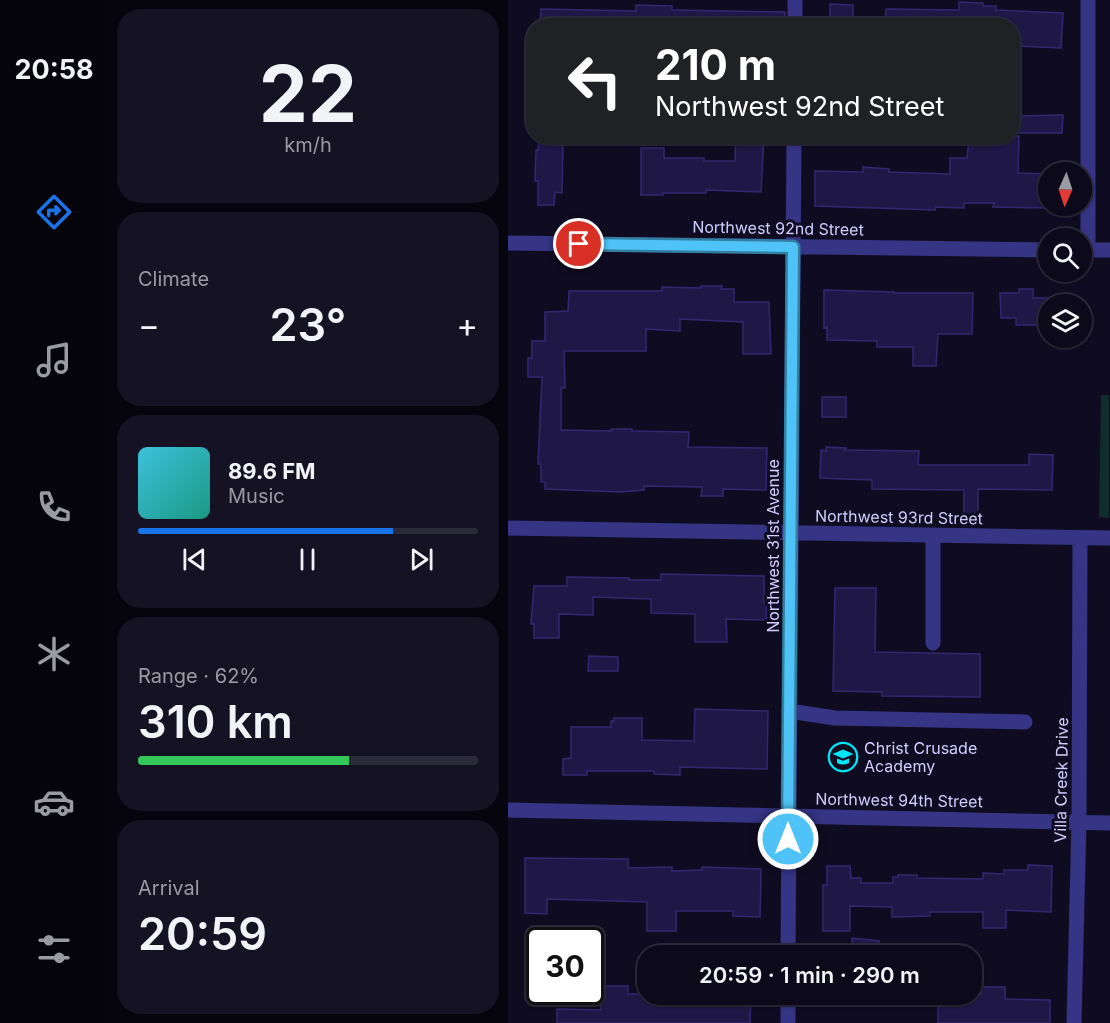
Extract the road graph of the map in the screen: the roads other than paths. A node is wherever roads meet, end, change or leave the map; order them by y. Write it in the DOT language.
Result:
graph roads {
  1 [pos="795,0"];
  2 [pos="1088,0"];
  3 [pos="795,18"];
  4 [pos="794,144"];
  5 [pos="1084,228"];
  6 [pos="508,243"];
  7 [pos="793,247"];
  8 [pos="1038,250"];
  9 [pos="1092,250"];
  10 [pos="1110,250"];
  11 [pos="508,528"];
  12 [pos="791,533"];
  13 [pos="933,535"];
  14 [pos="1080,538"];
  15 [pos="1110,538"];
  16 [pos="933,643"];
  17 [pos="789,711"];
  18 [pos="1025,722"];
  19 [pos="508,810"];
  20 [pos="788,816"];
  21 [pos="1079,822"];
  22 [pos="1110,823"];
  23 [pos="788,945"];
  24 [pos="788,1005"];
  25 [pos="788,1023"];
  26 [pos="1074,1023"];
  1 -- 3 [label="street"];
  2 -- 5 [label="street"];
  4 -- 7 [label="street, Northwest 31st Avenue"];
  6 -- 7 [label="street, Northwest 92nd Street"];
  7 -- 8 [label="street, Northwest 92nd Street"];
  7 -- 12 [label="street, Northwest 31st Avenue"];
  9 -- 10 [label="street"];
  11 -- 12 [label="street, Northwest 93rd Street"];
  12 -- 13 [label="street, Northwest 93rd Street"];
  12 -- 17 [label="street, Northwest 31st Avenue"];
  13 -- 14 [label="street, Northwest 93rd Street"];
  13 -- 16 [label="street"];
  14 -- 15 [label="street, Northwest 93rd Street"];
  14 -- 21 [label="street, Villa Creek Drive"];
  17 -- 18 [label="street"];
  17 -- 20 [label="street, Northwest 31st Avenue"];
  19 -- 20 [label="street, Northwest 94th Street"];
  20 -- 21 [label="street, Northwest 94th Street"];
  20 -- 23 [label="street, Northwest 31st Avenue"];
  21 -- 22 [label="street, Northwest 94th Street"];
  21 -- 26 [label="street, Villa Creek Drive"];
  24 -- 25 [label="street"];
}
